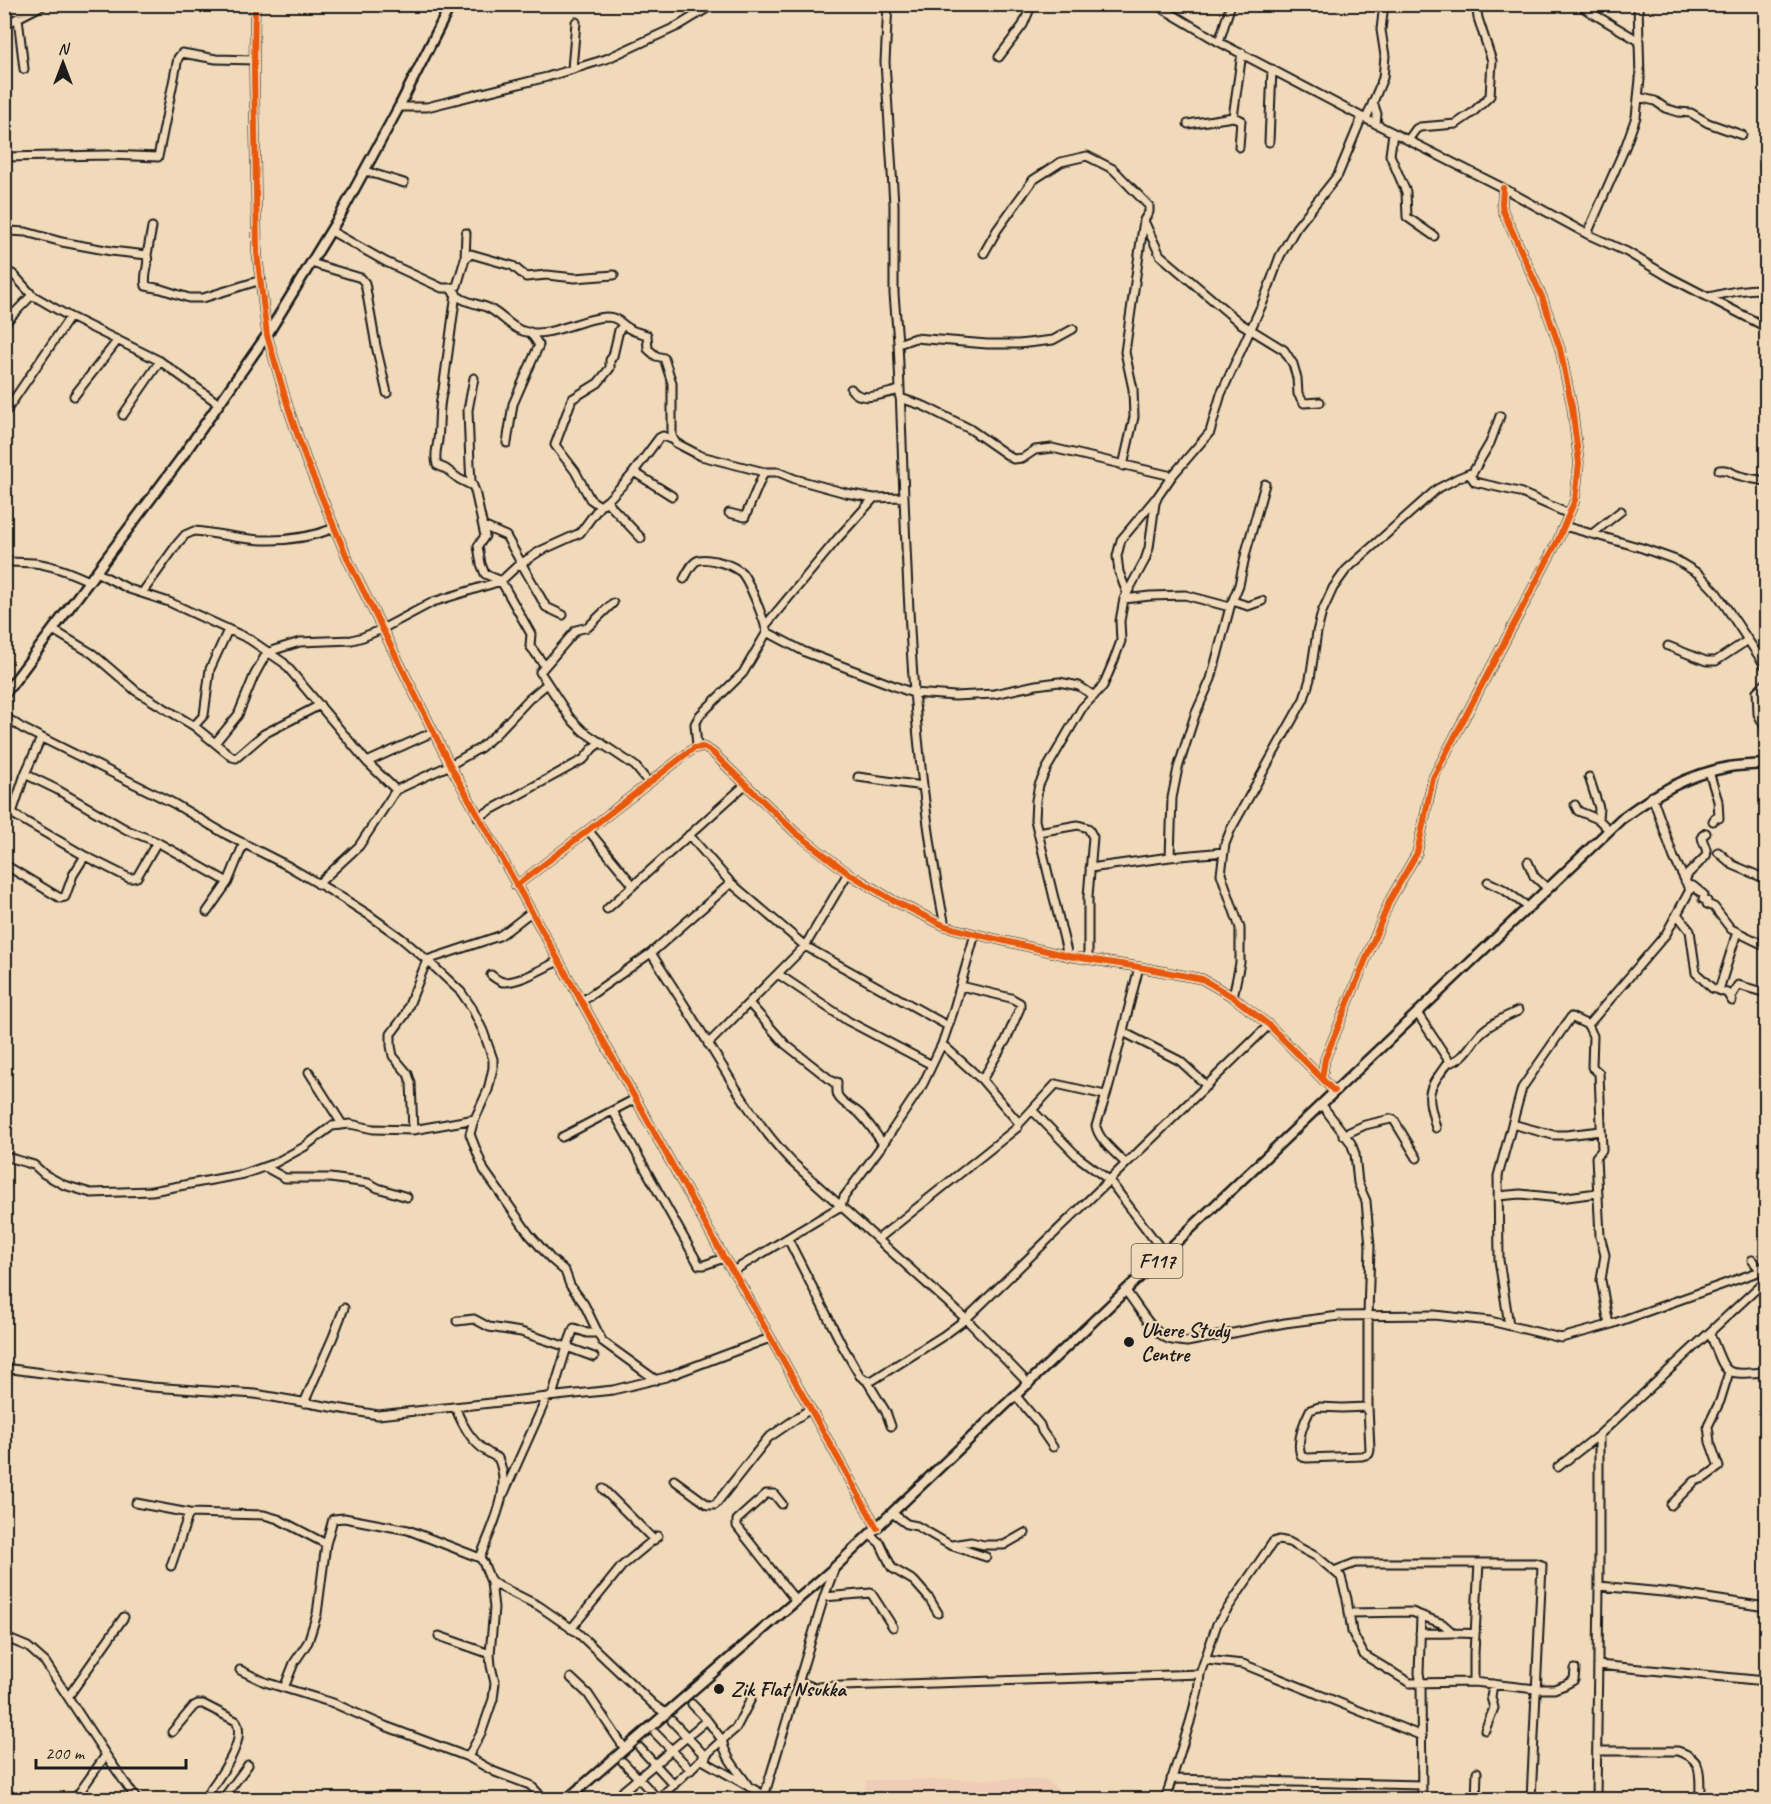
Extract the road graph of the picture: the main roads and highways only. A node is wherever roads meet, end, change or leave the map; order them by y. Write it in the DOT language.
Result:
graph roads {
  1 [pos="452,4"];
  2 [pos="4,695"];
  3 [pos="1767,764"];
  4 [pos="566,1800"];
  1 -- 2 [label="main road"];
  3 -- 4 [label="main road, F117"];
}
